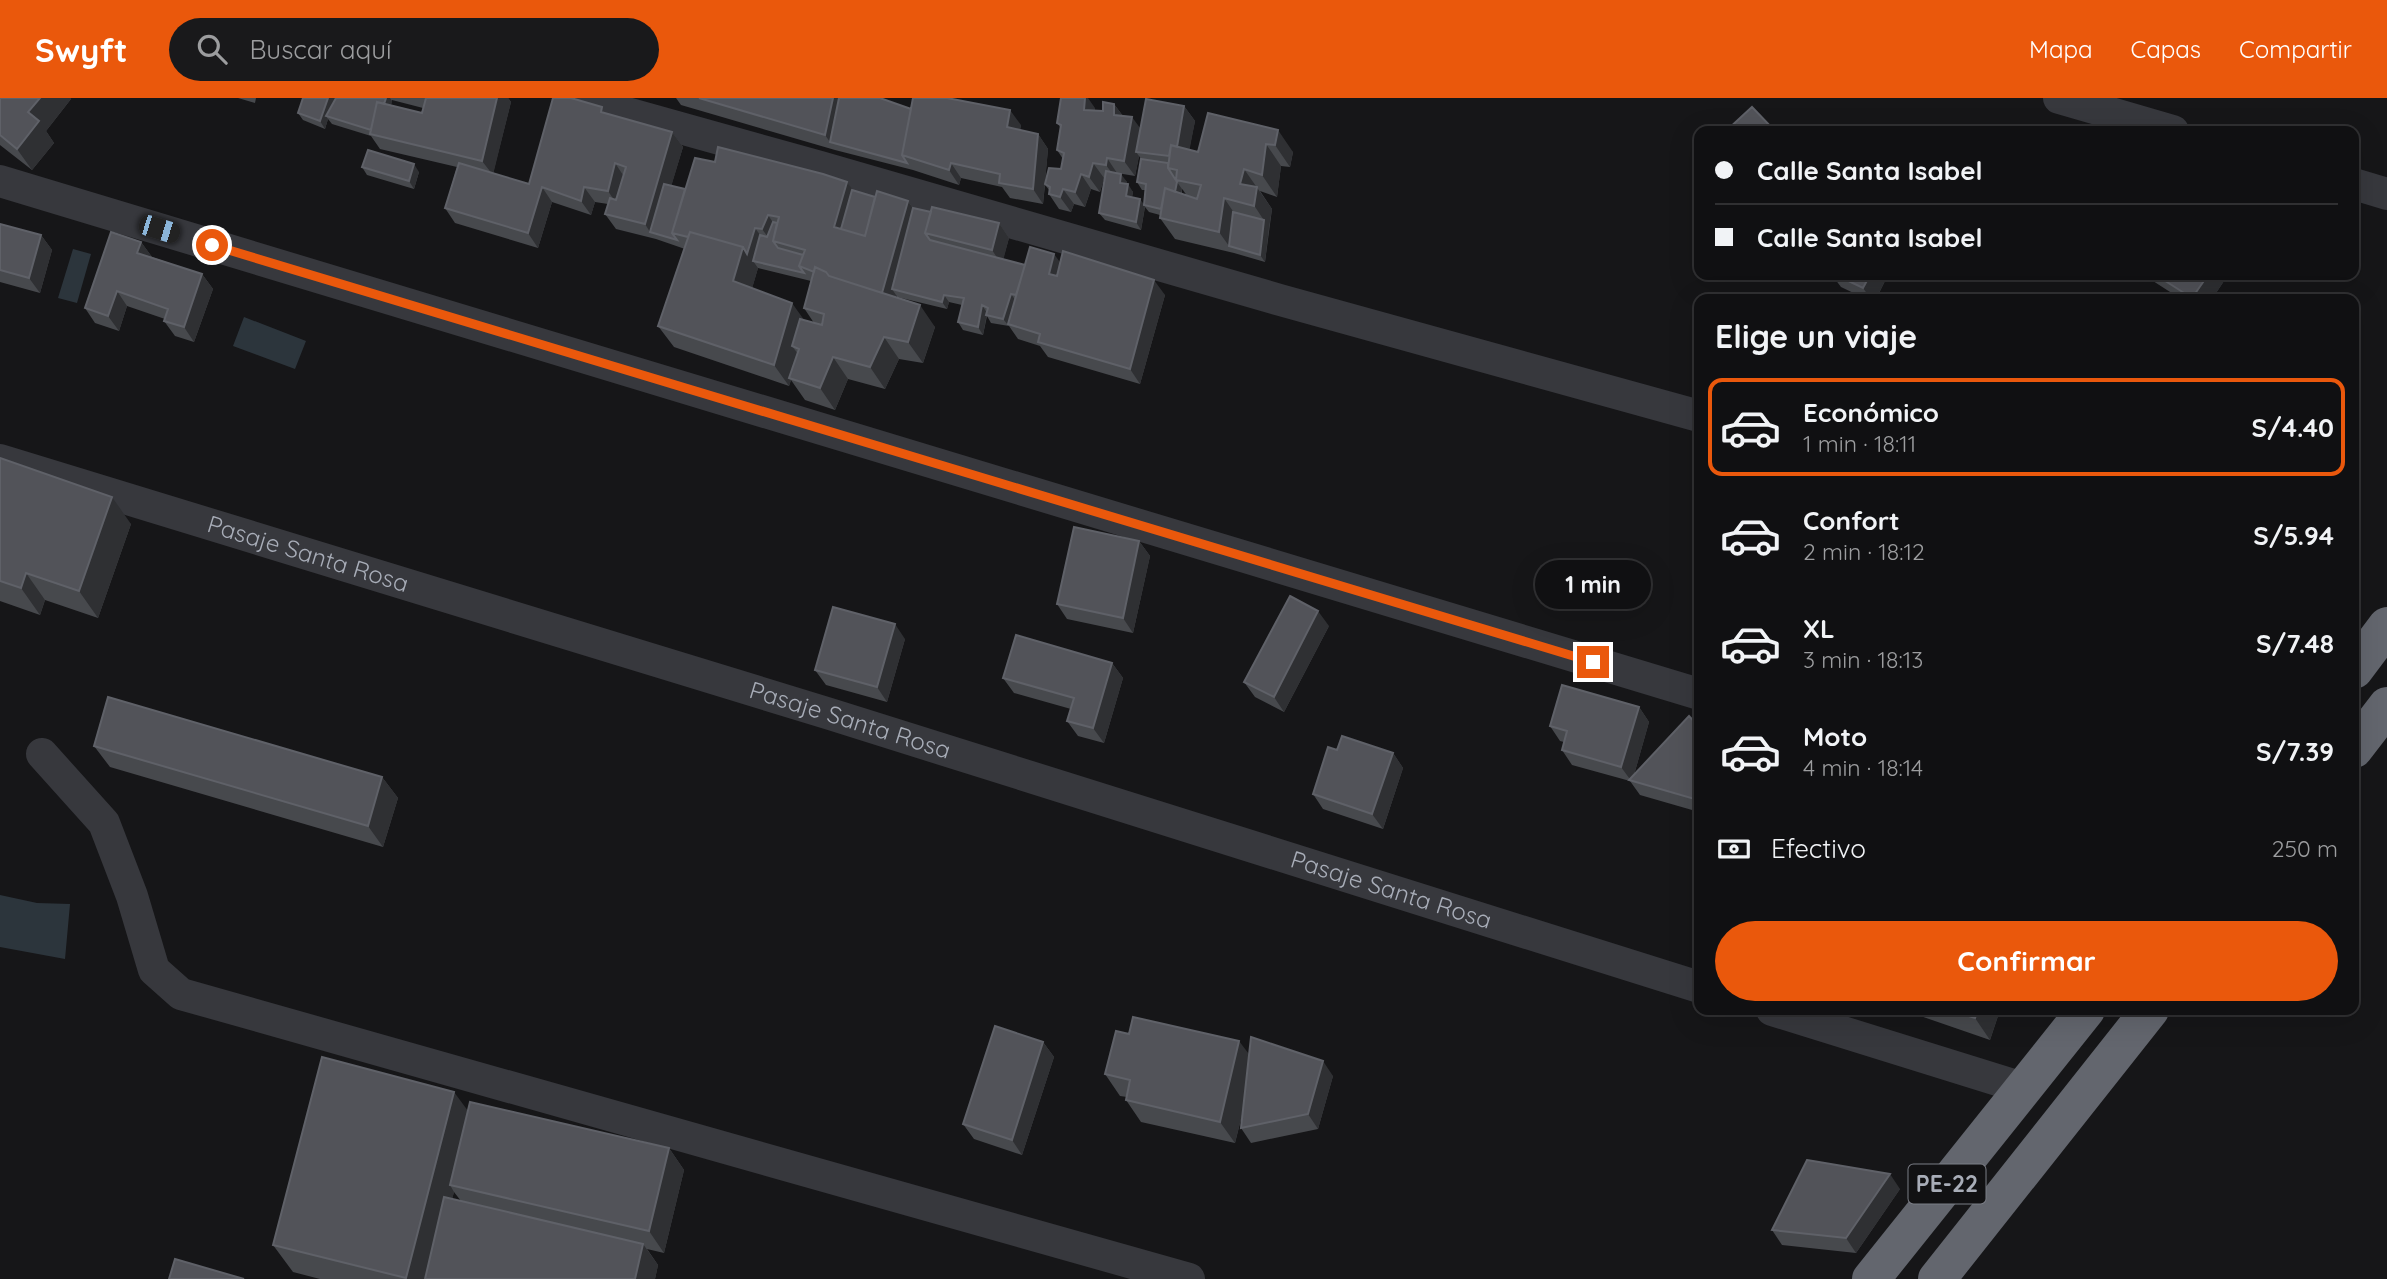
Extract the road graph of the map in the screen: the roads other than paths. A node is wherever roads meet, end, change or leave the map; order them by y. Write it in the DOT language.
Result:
graph roads {
  1 [pos="573,98"];
  2 [pos="2059,98"];
  3 [pos="2156,126"];
  4 [pos="0,181"];
  5 [pos="2359,186"];
  6 [pos="2387,194"];
  7 [pos="1694,415"];
  8 [pos="0,460"];
  9 [pos="2387,626"];
  10 [pos="2359,663"];
  11 [pos="1694,692"];
  12 [pos="2387,706"];
  13 [pos="2359,742"];
  14 [pos="42,754"];
  15 [pos="1694,985"];
  16 [pos="1789,1015"];
  17 [pos="2082,1015"];
  18 [pos="2146,1015"];
  19 [pos="2023,1088"];
  20 [pos="1189,1279"];
  21 [pos="1871,1279"];
  22 [pos="1937,1279"];
  1 -- 7 [label="street"];
  2 -- 3 [label="street"];
  4 -- 11 [label="street"];
  5 -- 6 [label="street"];
  8 -- 15 [label="street, Pasaje Santa Rosa"];
  9 -- 10 [label="highway"];
  12 -- 13 [label="highway"];
  14 -- 20 [label="street"];
  16 -- 19 [label="street"];
  17 -- 19 [label="highway, PE-22"];
  18 -- 22 [label="highway, PE-22"];
  19 -- 21 [label="highway, PE-22"];
}
